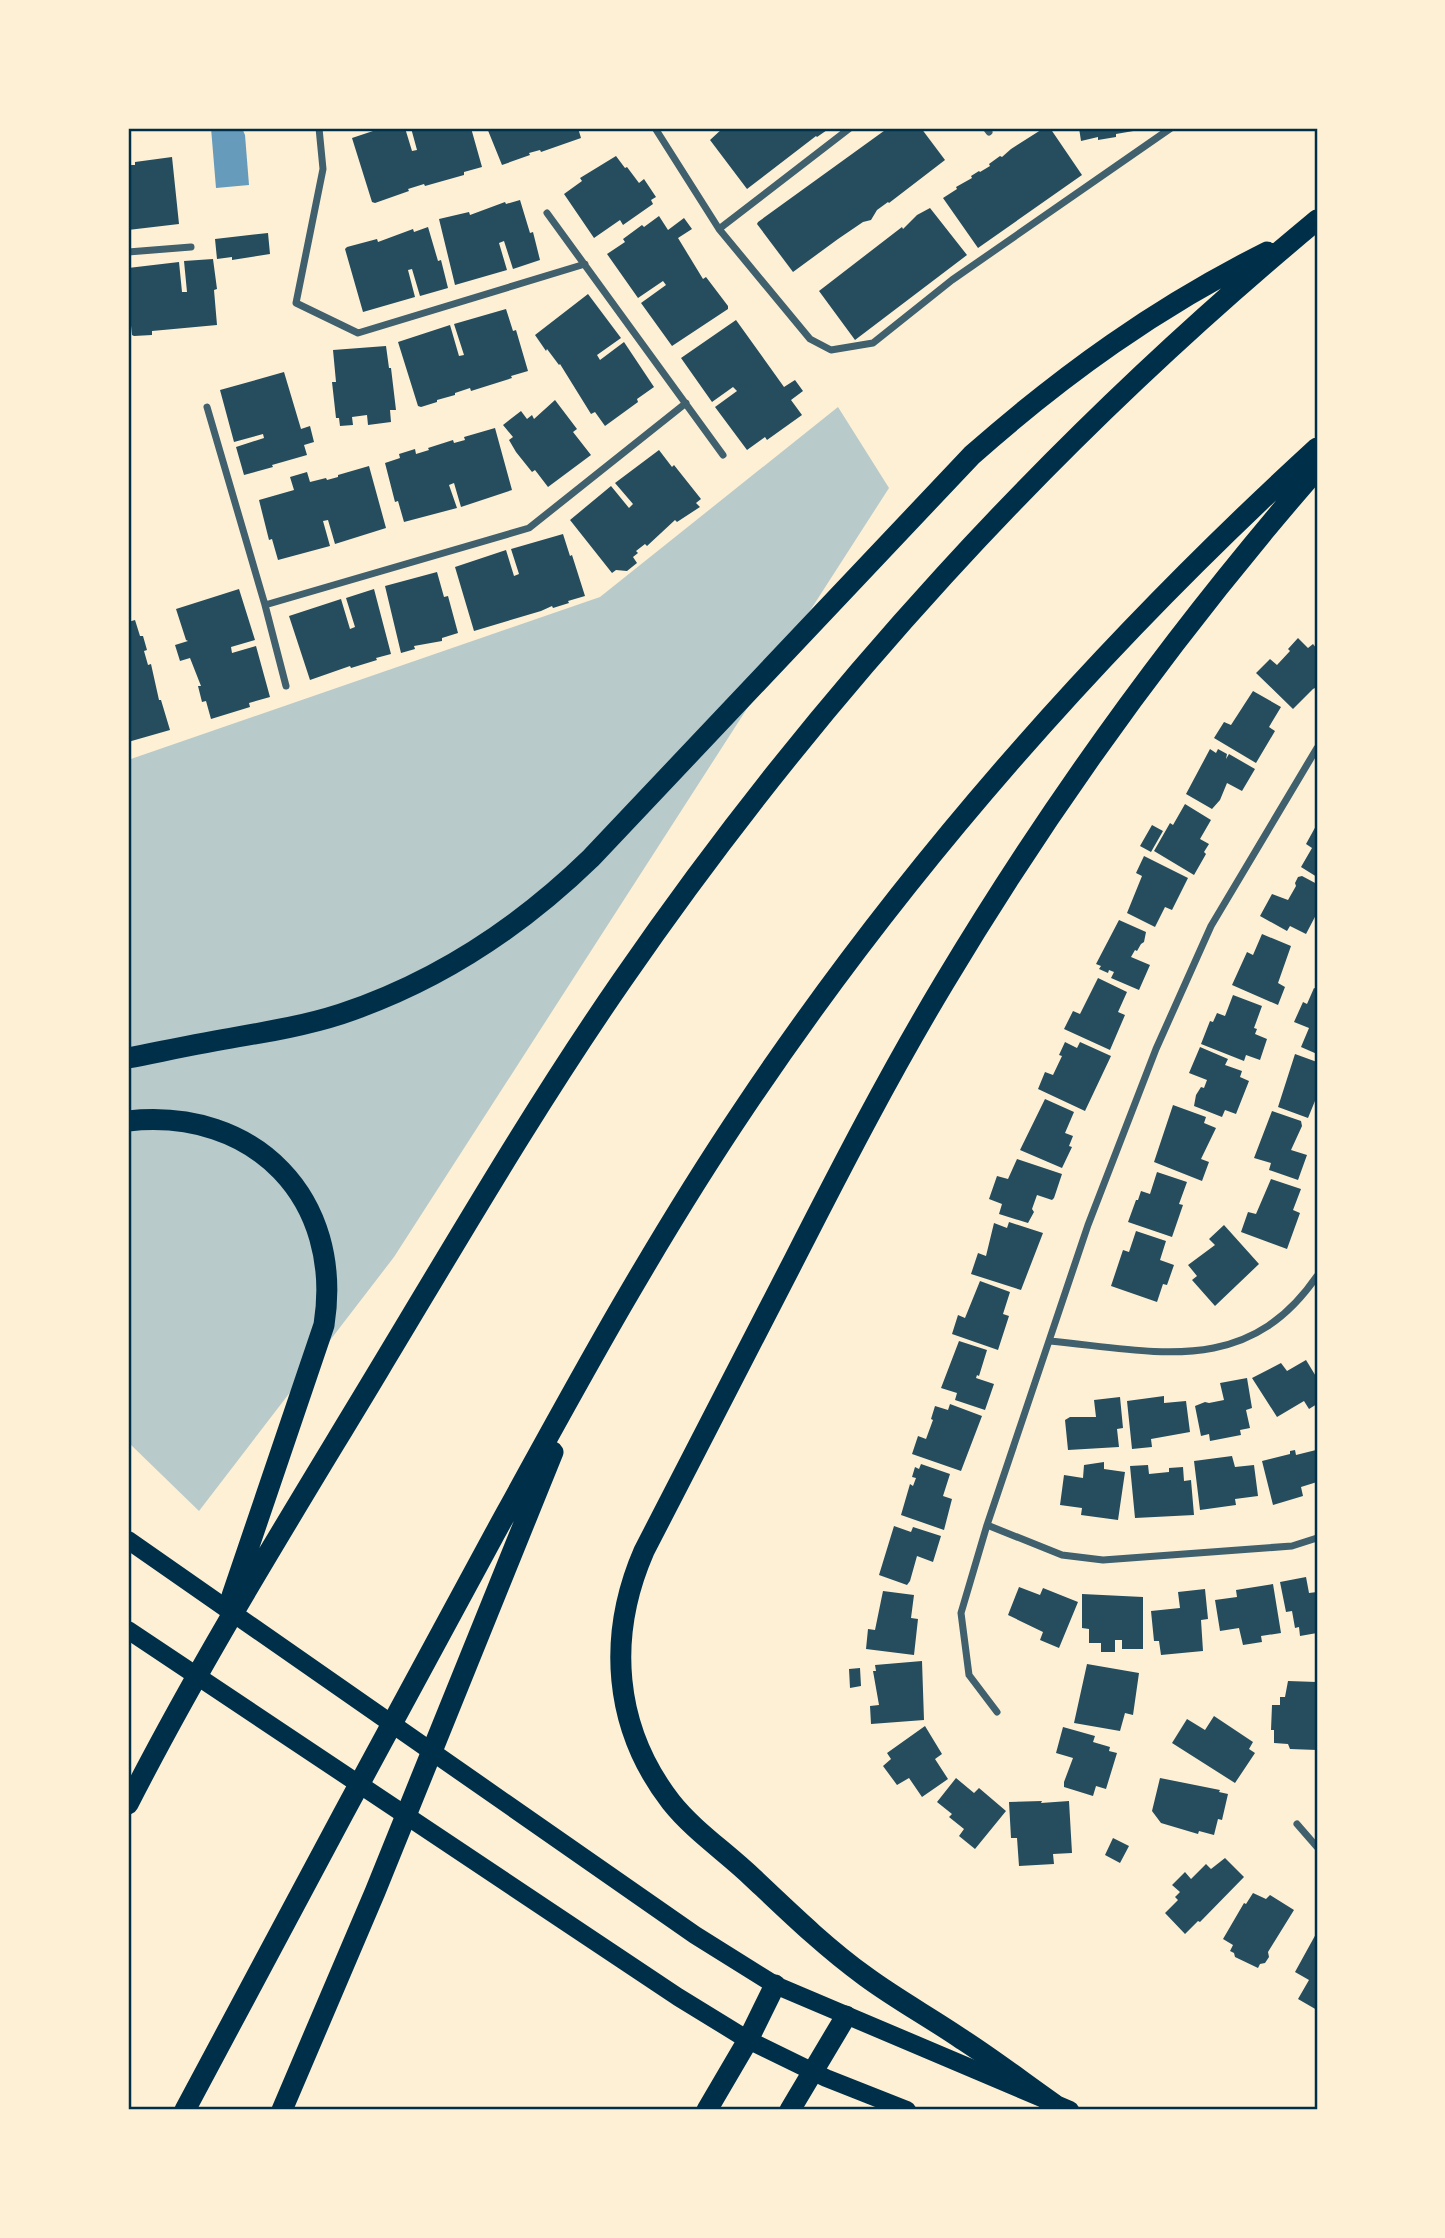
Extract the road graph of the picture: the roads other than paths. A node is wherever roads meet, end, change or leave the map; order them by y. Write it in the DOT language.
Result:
graph roads {
  1 [pos="321,128"];
  2 [pos="655,128"];
  3 [pos="850,128"];
  4 [pos="1166,129"];
  5 [pos="547,213"];
  6 [pos="1317,220"];
  7 [pos="719,229"];
  8 [pos="1297,237"];
  9 [pos="191,247"];
  10 [pos="128,252"];
  11 [pos="585,264"];
  12 [pos="686,403"];
  13 [pos="207,407"];
  14 [pos="1317,448"];
  15 [pos="723,455"];
  16 [pos="1317,469"];
  17 [pos="265,605"];
  18 [pos="286,686"];
  19 [pos="1317,748"];
  20 [pos="128,1058"];
  21 [pos="128,1121"];
  22 [pos="1317,1276"];
  23 [pos="1050,1341"];
  24 [pos="589,1363"];
  25 [pos="987,1525"];
  26 [pos="1317,1538"];
  27 [pos="128,1540"];
  28 [pos="128,1630"];
  29 [pos="219,1634"];
  30 [pos="997,1712"];
  31 [pos="128,1804"];
  32 [pos="1297,1824"];
  33 [pos="1317,1847"];
  34 [pos="775,1985"];
  35 [pos="846,2017"];
  36 [pos="748,2040"];
  37 [pos="813,2071"];
  38 [pos="1062,2107"];
  39 [pos="185,2110"];
  40 [pos="282,2110"];
  41 [pos="707,2110"];
  42 [pos="790,2110"];
  43 [pos="906,2110"];
  1 -- 11 [label="street"];
  2 -- 7 [label="street"];
  3 -- 7 [label="street"];
  4 -- 7 [label="street"];
  5 -- 11 [label="street"];
  6 -- 8 [label="highway"];
  8 -- 20 [label="highway"];
  8 -- 29 [label="highway"];
  9 -- 10 [label="street"];
  11 -- 12 [label="street"];
  12 -- 15 [label="street"];
  12 -- 17 [label="street"];
  13 -- 17 [label="street"];
  14 -- 24 [label="highway"];
  16 -- 38 [label="highway"];
  17 -- 18 [label="street"];
  19 -- 23 [label="street"];
  21 -- 29 [label="highway"];
  22 -- 23 [label="street"];
  23 -- 25 [label="street"];
  24 -- 39 [label="highway"];
  24 -- 40 [label="highway"];
  25 -- 26 [label="street"];
  25 -- 30 [label="street"];
  27 -- 34 [label="main road"];
  28 -- 36 [label="main road"];
  29 -- 31 [label="highway"];
  32 -- 33 [label="street"];
  34 -- 35 [label="main road"];
  34 -- 36 [label="highway"];
  35 -- 37 [label="highway"];
  35 -- 38 [label="main road"];
  36 -- 37 [label="main road"];
  36 -- 41 [label="highway"];
  37 -- 42 [label="highway"];
  37 -- 43 [label="main road"];
}
